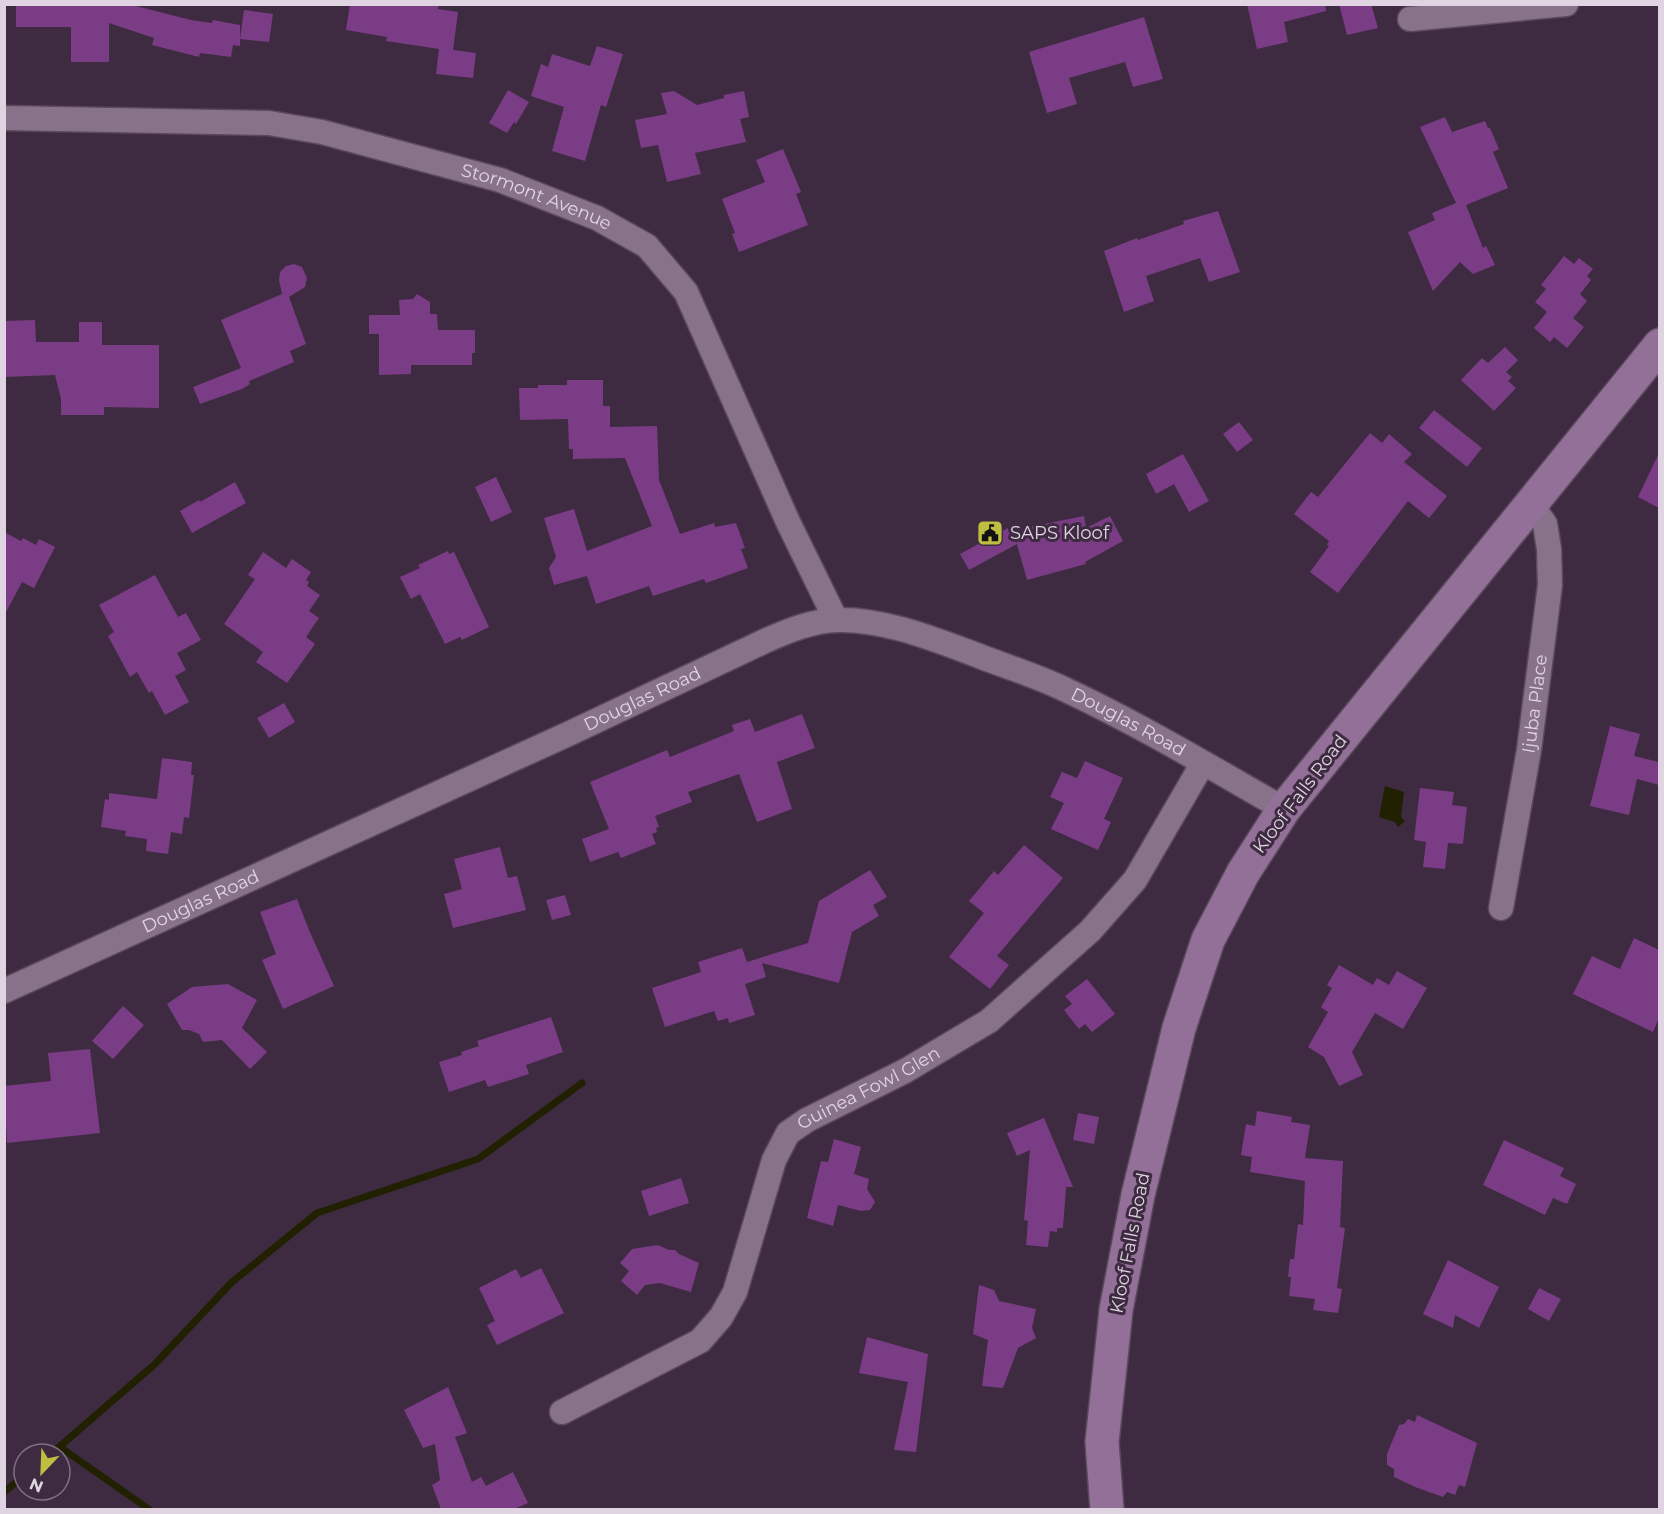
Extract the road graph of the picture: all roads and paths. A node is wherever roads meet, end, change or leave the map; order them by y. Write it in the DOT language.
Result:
graph roads {
  1 [pos="1566,4"];
  2 [pos="1410,19"];
  3 [pos="4,118"];
  4 [pos="1659,345"];
  5 [pos="1531,504"];
  6 [pos="836,620"];
  7 [pos="1203,763"];
  8 [pos="1284,809"];
  9 [pos="1501,908"];
  10 [pos="4,991"];
  11 [pos="562,1412"];
  12 [pos="1107,1509"];
  1 -- 2 [label="street"];
  3 -- 6 [label="street, Stormont Avenue"];
  4 -- 5 [label="main road, Kloof Falls Road"];
  5 -- 8 [label="main road, Kloof Falls Road"];
  5 -- 9 [label="street, Ijuba Place"];
  6 -- 7 [label="street, Douglas Road"];
  6 -- 10 [label="street, Douglas Road"];
  7 -- 8 [label="street, Douglas Road"];
  7 -- 11 [label="street, Guinea Fowl Glen"];
  8 -- 12 [label="main road, Kloof Falls Road"];
}
